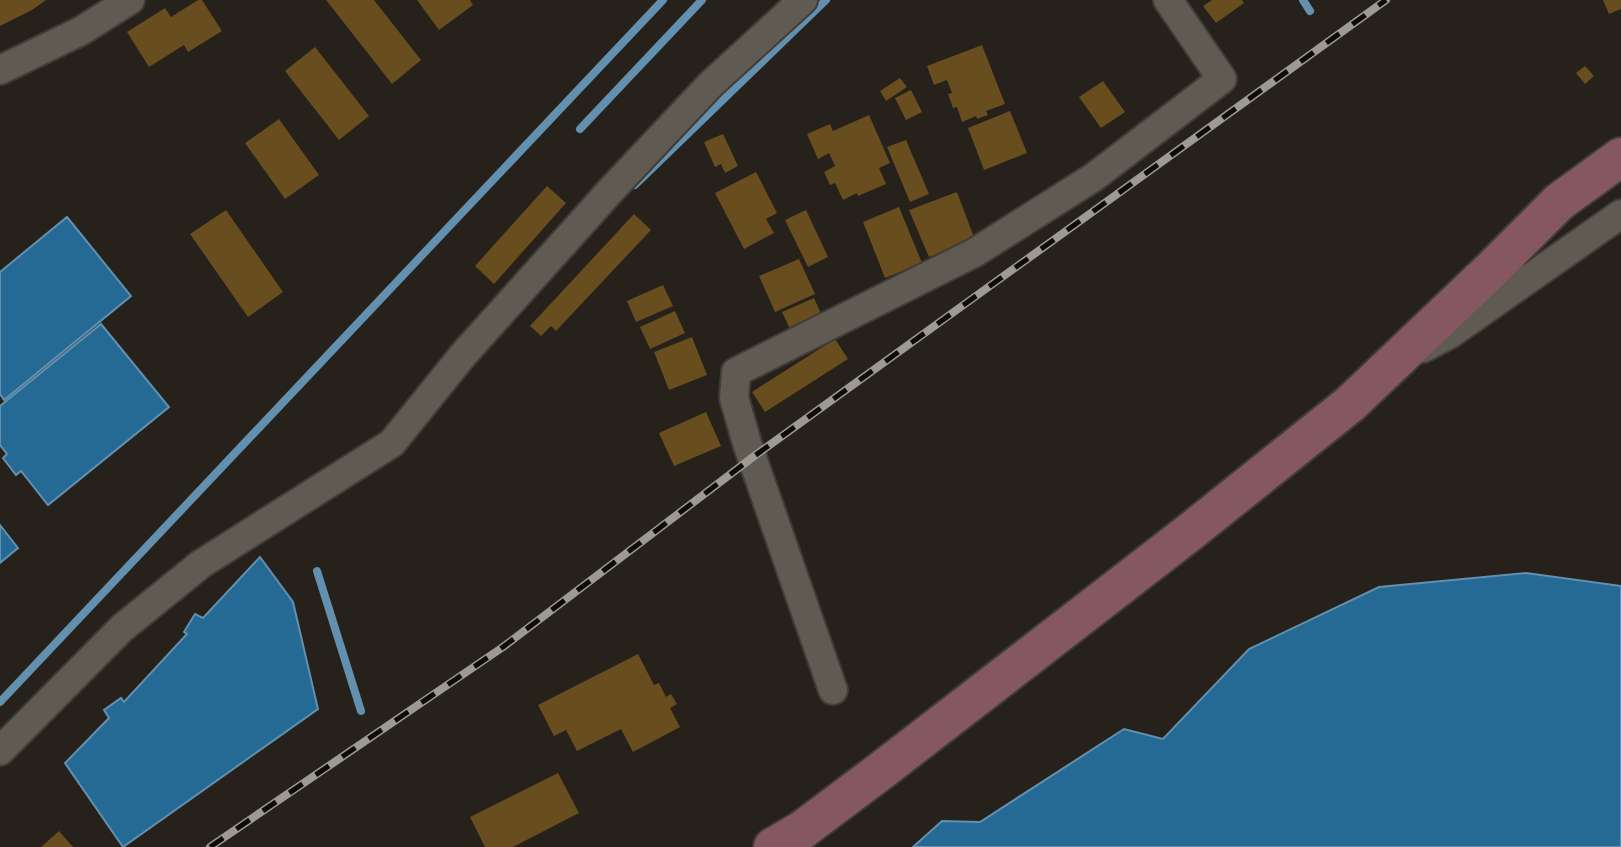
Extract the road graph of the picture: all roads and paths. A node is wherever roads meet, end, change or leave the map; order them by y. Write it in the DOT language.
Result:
graph roads {
  1 [pos="131,0"];
  2 [pos="803,0"];
  3 [pos="1168,0"];
  4 [pos="0,70"];
  5 [pos="1620,151"];
  6 [pos="1621,214"];
  7 [pos="1393,363"];
  8 [pos="833,690"];
  9 [pos="0,751"];
  10 [pos="773,847"];
  1 -- 4 [label="street"];
  2 -- 9 [label="street"];
  3 -- 8 [label="street"];
  5 -- 7 [label="street"];
  6 -- 7 [label="street"];
  7 -- 10 [label="street"];
}
